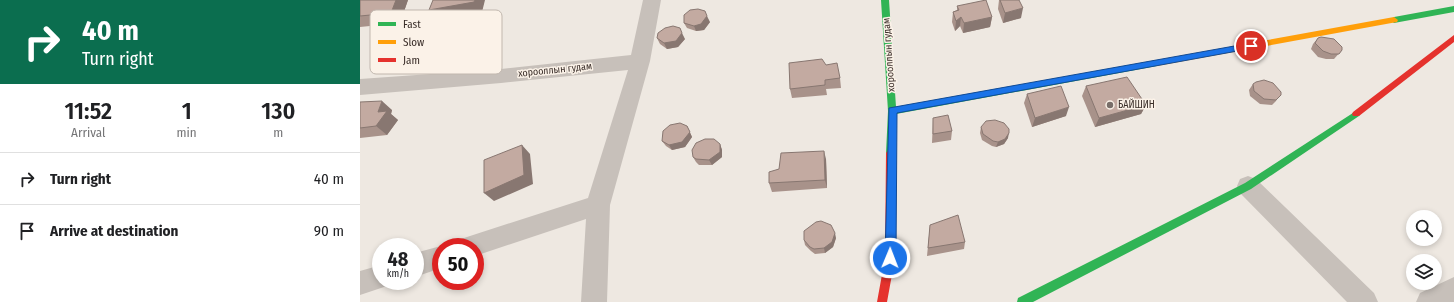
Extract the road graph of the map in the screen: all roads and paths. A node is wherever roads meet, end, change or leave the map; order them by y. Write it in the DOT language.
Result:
graph roads {
  1 [pos="652,0"];
  2 [pos="885,0"];
  3 [pos="1454,8"];
  4 [pos="1454,38"];
  5 [pos="640,61"];
  6 [pos="360,87"];
  7 [pos="892,111"];
  8 [pos="1248,186"];
  9 [pos="598,205"];
  10 [pos="484,242"];
  11 [pos="372,279"];
  12 [pos="360,284"];
  13 [pos="1454,289"];
  14 [pos="594,302"];
  15 [pos="882,302"];
  16 [pos="1022,302"];
  17 [pos="1365,302"];
  18 [pos="1429,302"];
  1 -- 5 [label="street"];
  2 -- 7 [label="street, хорооллын гудам"];
  3 -- 7 [label="street"];
  4 -- 8 [label="street"];
  5 -- 6 [label="street, хорооллын гудам"];
  5 -- 9 [label="street"];
  7 -- 15 [label="street, хорооллын гудам"];
  8 -- 16 [label="street"];
  8 -- 17 [label="street"];
  9 -- 10 [label="street"];
  9 -- 14 [label="street"];
  11 -- 12 [label="street"];
  13 -- 18 [label="street"];
}
